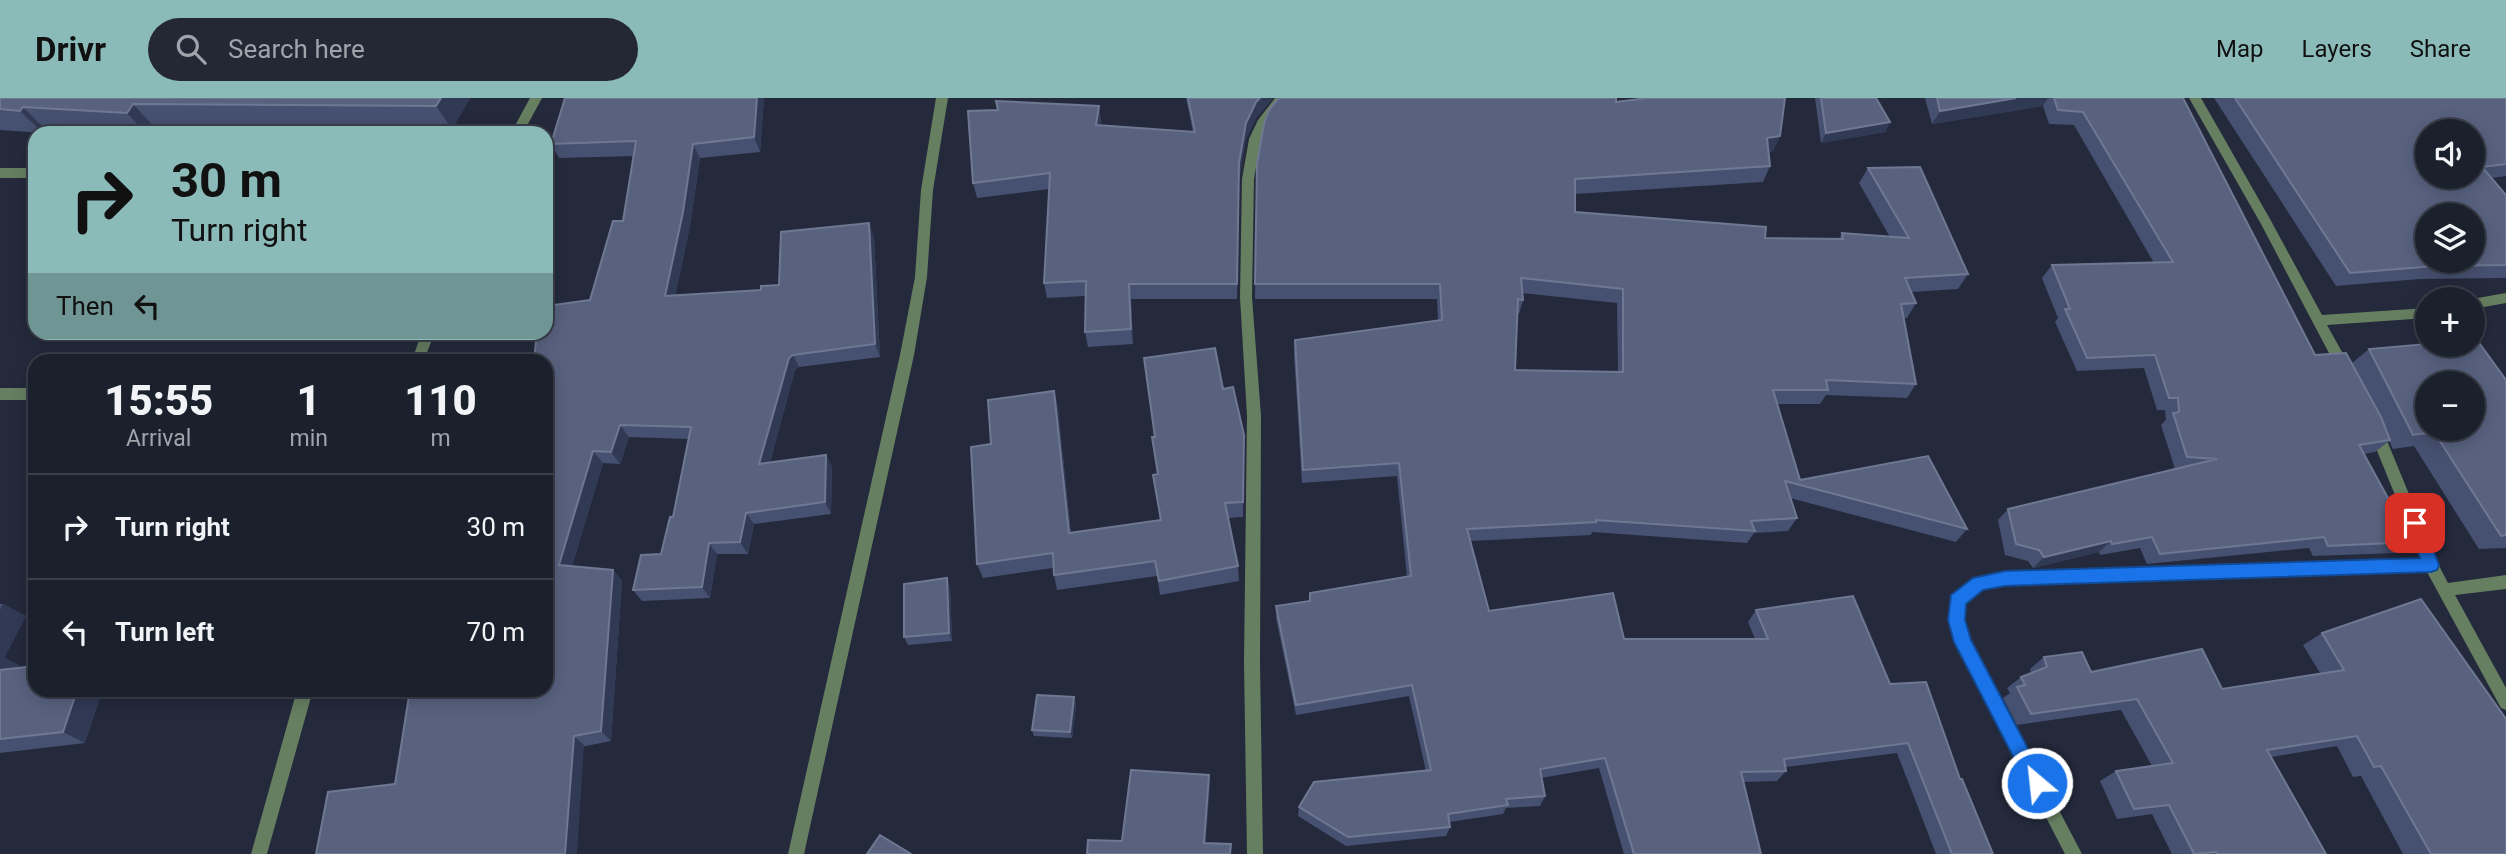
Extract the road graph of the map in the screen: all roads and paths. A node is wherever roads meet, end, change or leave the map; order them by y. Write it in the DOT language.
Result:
graph roads {
  1 [pos="536,98"];
  2 [pos="942,98"];
  3 [pos="1282,98"];
  4 [pos="2195,98"];
  5 [pos="521,126"];
  6 [pos="0,173"];
  7 [pos="28,173"];
  8 [pos="2506,298"];
  9 [pos="2485,302"];
  10 [pos="2415,314"];
  11 [pos="2319,320"];
  12 [pos="2350,379"];
  13 [pos="0,394"];
  14 [pos="28,394"];
  15 [pos="2368,415"];
  16 [pos="2431,565"];
  17 [pos="2506,582"];
  18 [pos="2445,590"];
  19 [pos="303,697"];
  20 [pos="2506,702"];
  21 [pos="260,854"];
  22 [pos="796,854"];
  23 [pos="1255,854"];
  24 [pos="2074,854"];
  1 -- 5 [label="street"];
  2 -- 22 [label="street"];
  3 -- 23 [label="street"];
  4 -- 11 [label="street"];
  6 -- 7 [label="street"];
  8 -- 9 [label="street"];
  10 -- 11 [label="street"];
  11 -- 12 [label="street"];
  13 -- 14 [label="street"];
  15 -- 16 [label="street"];
  16 -- 18 [label="street"];
  16 -- 24 [label="street"];
  17 -- 18 [label="street"];
  18 -- 20 [label="street"];
  19 -- 21 [label="street"];
}
